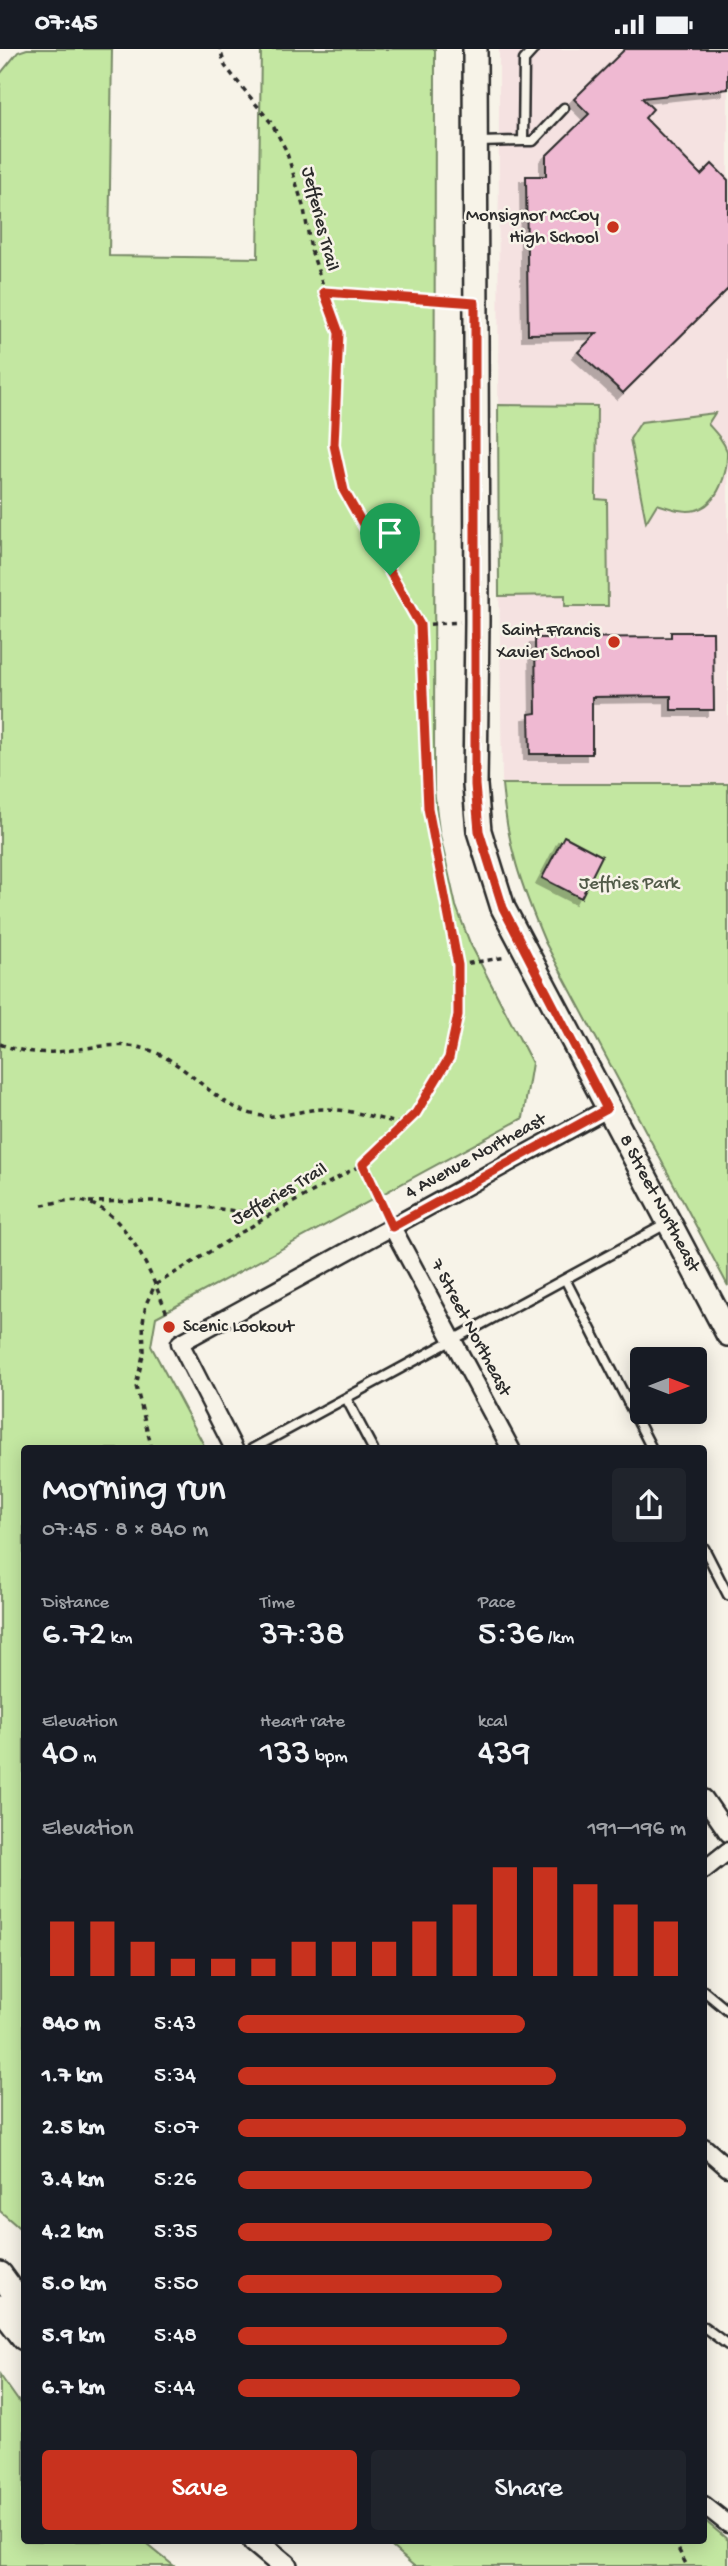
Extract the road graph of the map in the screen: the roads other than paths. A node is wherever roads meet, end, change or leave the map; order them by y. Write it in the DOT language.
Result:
graph roads {
  1 [pos="475,49"];
  2 [pos="534,49"];
  3 [pos="564,108"];
  4 [pos="523,141"];
  5 [pos="475,142"];
  6 [pos="607,1109"];
  7 [pos="668,1223"];
  8 [pos="392,1227"];
  9 [pos="565,1279"];
  10 [pos="728,1334"];
  11 [pos="453,1340"];
  12 [pos="346,1398"];
  13 [pos="232,1445"];
  14 [pos="259,1445"];
  15 [pos="371,1445"];
  16 [pos="509,1445"];
  17 [pos="650,1445"];
  18 [pos="707,1554"];
  19 [pos="728,1595"];
  20 [pos="707,1802"];
  21 [pos="728,1833"];
  22 [pos="728,1851"];
  23 [pos="707,1868"];
  24 [pos="707,1994"];
  25 [pos="728,2011"];
  26 [pos="707,2150"];
  27 [pos="728,2168"];
  28 [pos="0,2274"];
  29 [pos="21,2303"];
  30 [pos="0,2307"];
  31 [pos="707,2329"];
  32 [pos="21,2334"];
  33 [pos="728,2345"];
  34 [pos="707,2507"];
  35 [pos="728,2524"];
  36 [pos="259,2544"];
  37 [pos="285,2566"];
  1 -- 5 [label="street, 8 Street Northeast"];
  2 -- 4 [label="lane"];
  3 -- 4 [label="lane"];
  4 -- 5 [label="lane"];
  5 -- 6 [label="street, 8 Street Northeast"];
  6 -- 7 [label="street, 8 Street Northeast"];
  6 -- 8 [label="street, 4 Avenue Northeast"];
  7 -- 9 [label="lane"];
  7 -- 10 [label="street, 8 Street Northeast"];
  8 -- 11 [label="street, 7 Street Northeast"];
  8 -- 13 [label="street, 4 Avenue Northeast"];
  9 -- 11 [label="lane"];
  9 -- 17 [label="lane"];
  11 -- 12 [label="lane"];
  11 -- 16 [label="street, 7 Street Northeast"];
  12 -- 14 [label="lane"];
  12 -- 15 [label="lane"];
  18 -- 19 [label="lane"];
  20 -- 21 [label="street"];
  22 -- 23 [label="street"];
  24 -- 25 [label="lane"];
  26 -- 27 [label="street"];
  28 -- 29 [label="street"];
  30 -- 32 [label="street"];
  31 -- 33 [label="lane"];
  34 -- 35 [label="street"];
  36 -- 37 [label="street"];
}
